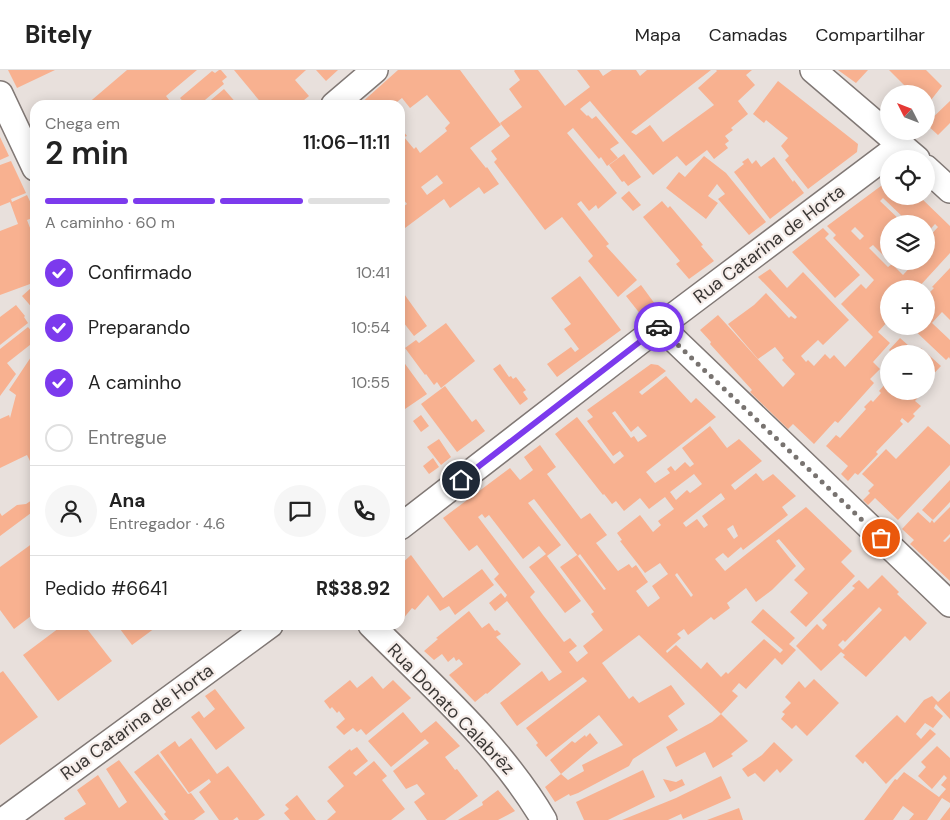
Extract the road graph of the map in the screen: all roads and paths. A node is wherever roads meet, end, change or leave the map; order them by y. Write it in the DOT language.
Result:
graph roads {
  1 [pos="375,70"];
  2 [pos="813,70"];
  3 [pos="0,94"];
  4 [pos="340,100"];
  5 [pos="908,150"];
  6 [pos="30,157"];
  7 [pos="880,173"];
  8 [pos="935,176"];
  9 [pos="950,190"];
  10 [pos="660,326"];
  11 [pos="405,523"];
  12 [pos="950,604"];
  13 [pos="263,630"];
  14 [pos="376,630"];
  15 [pos="4,820"];
  16 [pos="544,820"];
  1 -- 4 [label="street"];
  2 -- 5 [label="street"];
  3 -- 6 [label="street"];
  7 -- 10 [label="street, Rua Catarina de Horta"];
  8 -- 9 [label="street"];
  10 -- 11 [label="street, Rua Catarina de Horta"];
  10 -- 12 [label="street"];
  13 -- 15 [label="street, Rua Catarina de Horta"];
  14 -- 16 [label="street, Rua Donato Calabrêz"];
}
